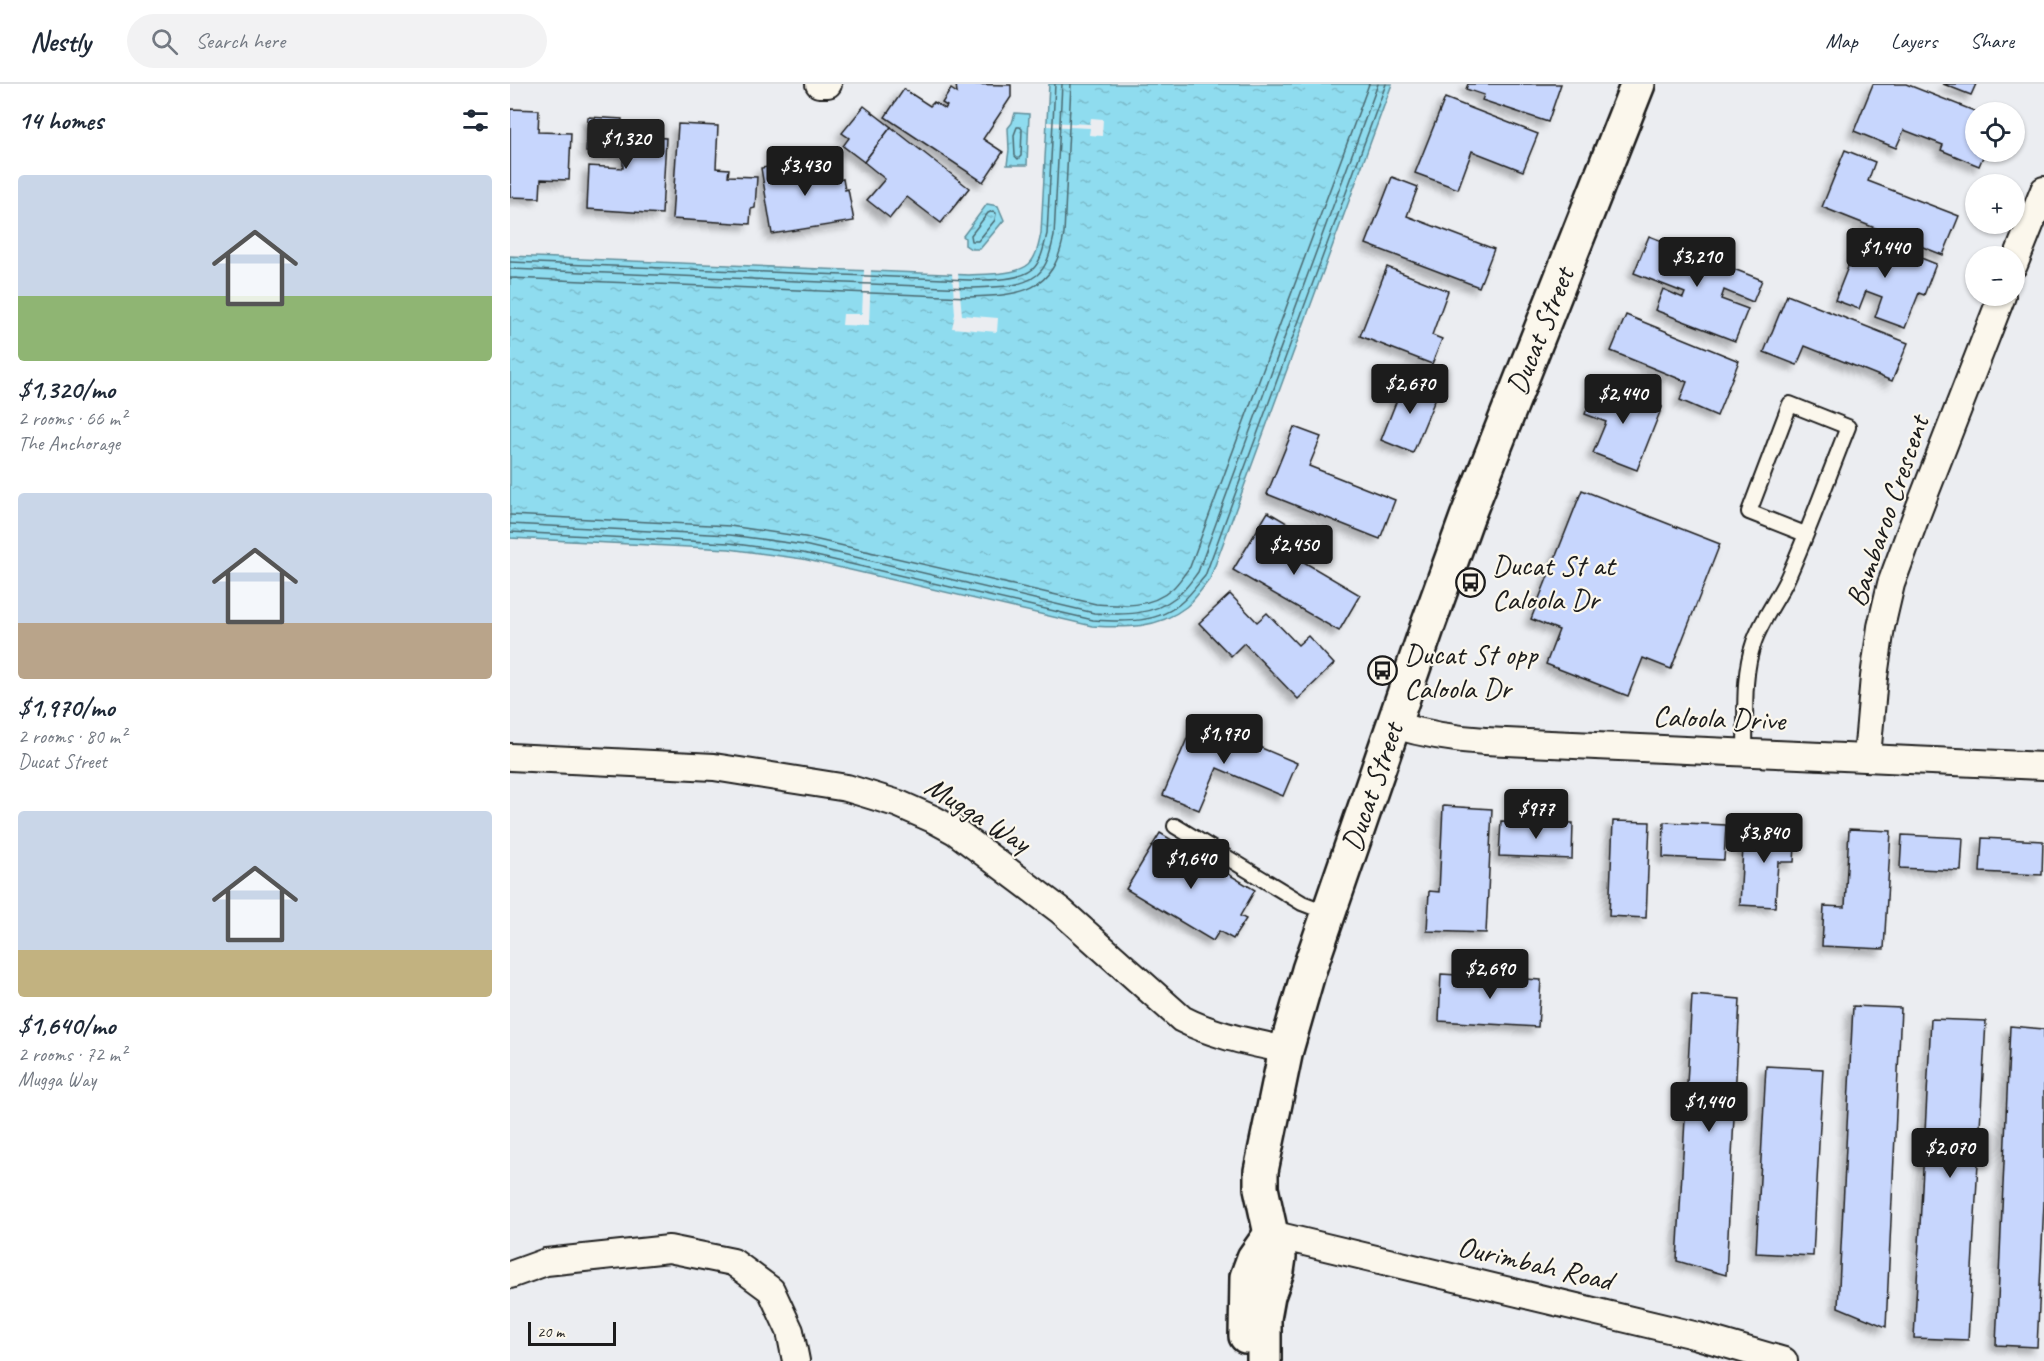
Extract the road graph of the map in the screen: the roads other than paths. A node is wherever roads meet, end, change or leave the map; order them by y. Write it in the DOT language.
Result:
graph roads {
  1 [pos="819,84"];
  2 [pos="828,84"];
  3 [pos="1638,84"];
  4 [pos="2044,190"];
  5 [pos="2022,246"];
  6 [pos="1998,306"];
  7 [pos="1805,534"];
  8 [pos="1394,725"];
  9 [pos="1745,752"];
  10 [pos="510,757"];
  11 [pos="1868,757"];
  12 [pos="2044,766"];
  13 [pos="1175,826"];
  14 [pos="1328,913"];
  15 [pos="1286,1050"];
  16 [pos="1271,1234"];
  17 [pos="510,1275"];
  18 [pos="796,1361"];
  19 [pos="1247,1361"];
  20 [pos="1264,1361"];
  21 [pos="1784,1361"];
  1 -- 2 [label="street"];
  3 -- 8 [label="street, Ducat Street"];
  4 -- 5 [label="street"];
  6 -- 11 [label="street, Bambaroo Crescent"];
  7 -- 7 [label="lane"];
  7 -- 9 [label="lane"];
  8 -- 9 [label="street, Caloola Drive"];
  8 -- 14 [label="street, Ducat Street"];
  9 -- 11 [label="street, Caloola Drive"];
  10 -- 15 [label="street, Mugga Way"];
  11 -- 12 [label="street, Caloola Drive"];
  13 -- 14 [label="lane"];
  14 -- 15 [label="street, Ducat Street"];
  15 -- 16 [label="street, Ducat Street"];
  16 -- 19 [label="street"];
  16 -- 20 [label="street, Ducat Street"];
  16 -- 21 [label="street, Ourimbah Road"];
  17 -- 18 [label="street"];
}
